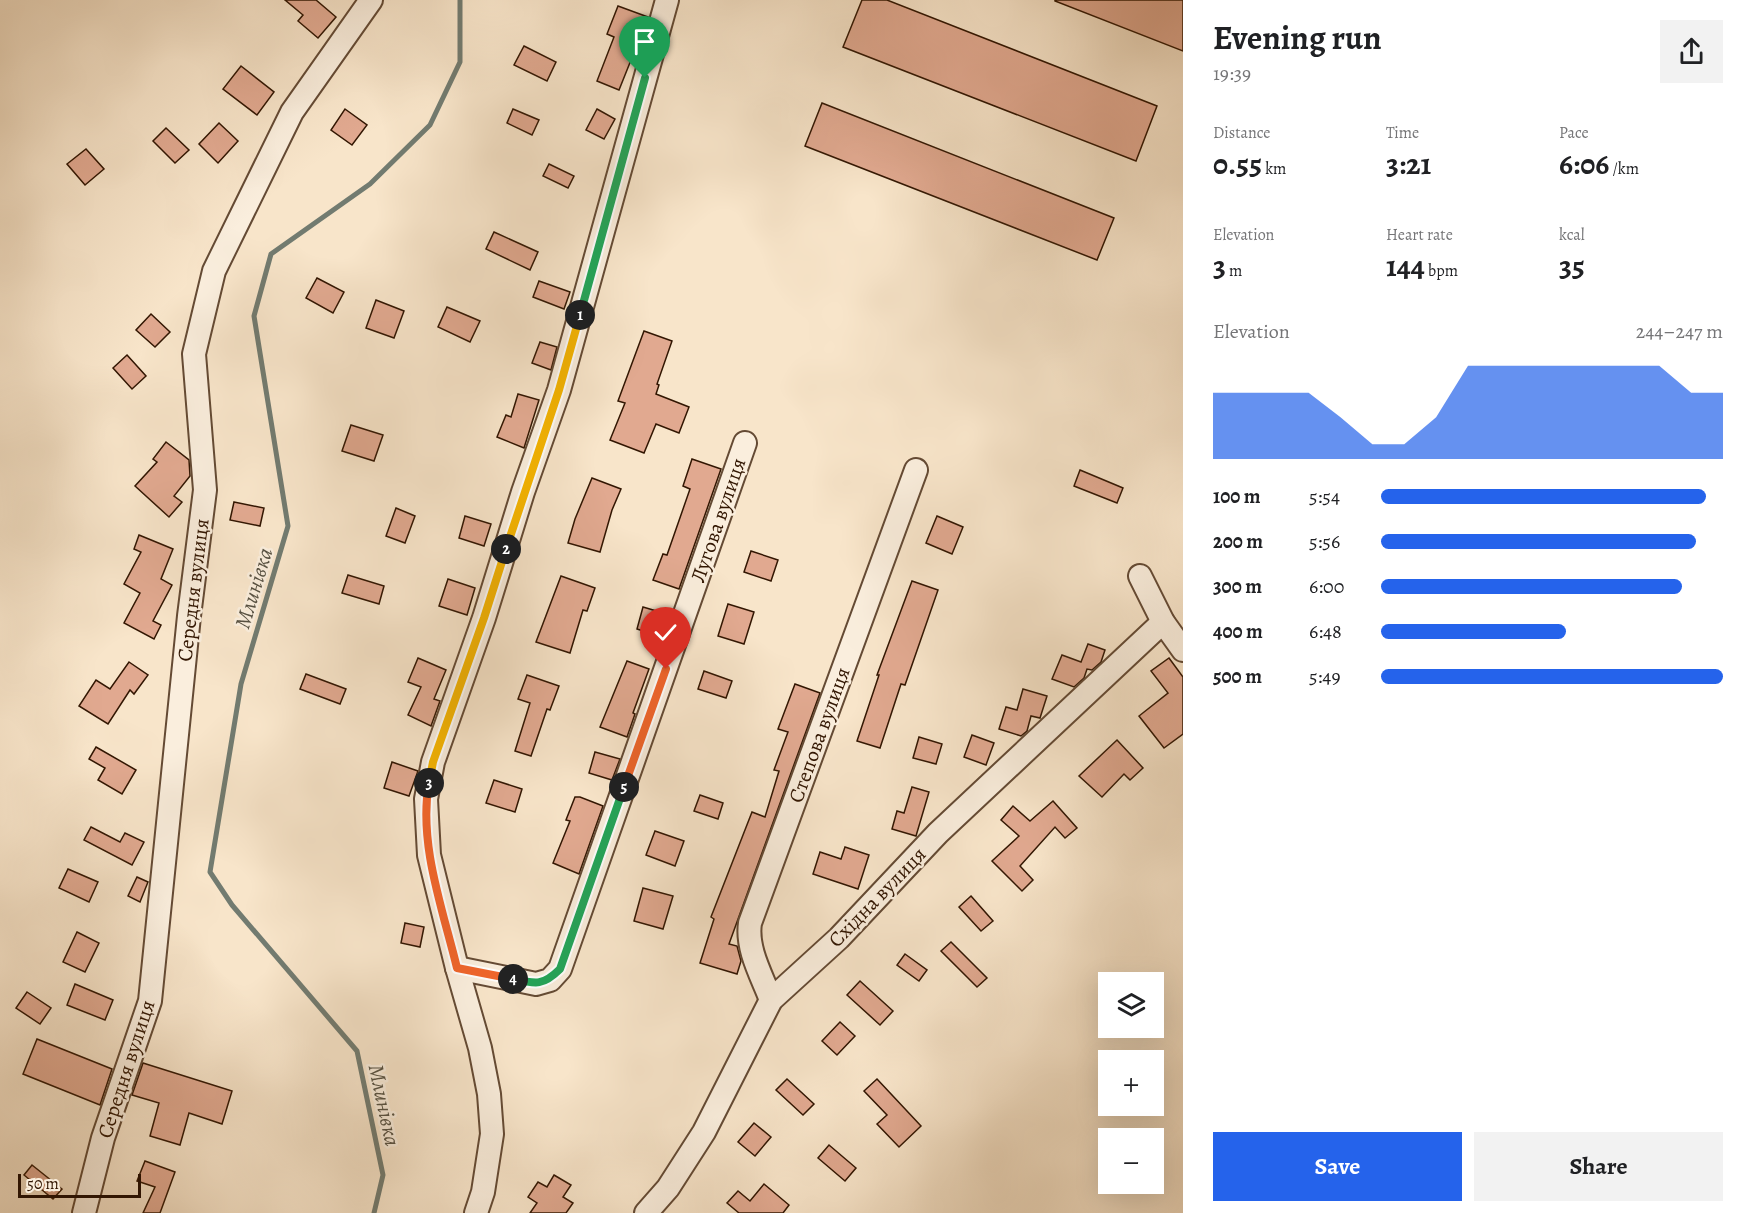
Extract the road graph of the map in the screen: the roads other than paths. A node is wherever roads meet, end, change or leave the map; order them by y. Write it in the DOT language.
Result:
graph roads {
  1 [pos="371,0"];
  2 [pos="667,0"];
  3 [pos="745,443"];
  4 [pos="916,470"];
  5 [pos="1140,576"];
  6 [pos="1163,622"];
  7 [pos="1183,650"];
  8 [pos="457,968"];
  9 [pos="771,999"];
  10 [pos="84,1213"];
  11 [pos="476,1213"];
  12 [pos="646,1213"];
  1 -- 10 [label="street, Середня вулиця"];
  2 -- 8 [label="street"];
  3 -- 8 [label="street, Лугова вулиця"];
  4 -- 9 [label="street, Степова вулиця"];
  5 -- 6 [label="street"];
  6 -- 7 [label="street"];
  6 -- 9 [label="street, Східна вулиця"];
  8 -- 11 [label="street"];
  9 -- 12 [label="street, Східна вулиця"];
}
